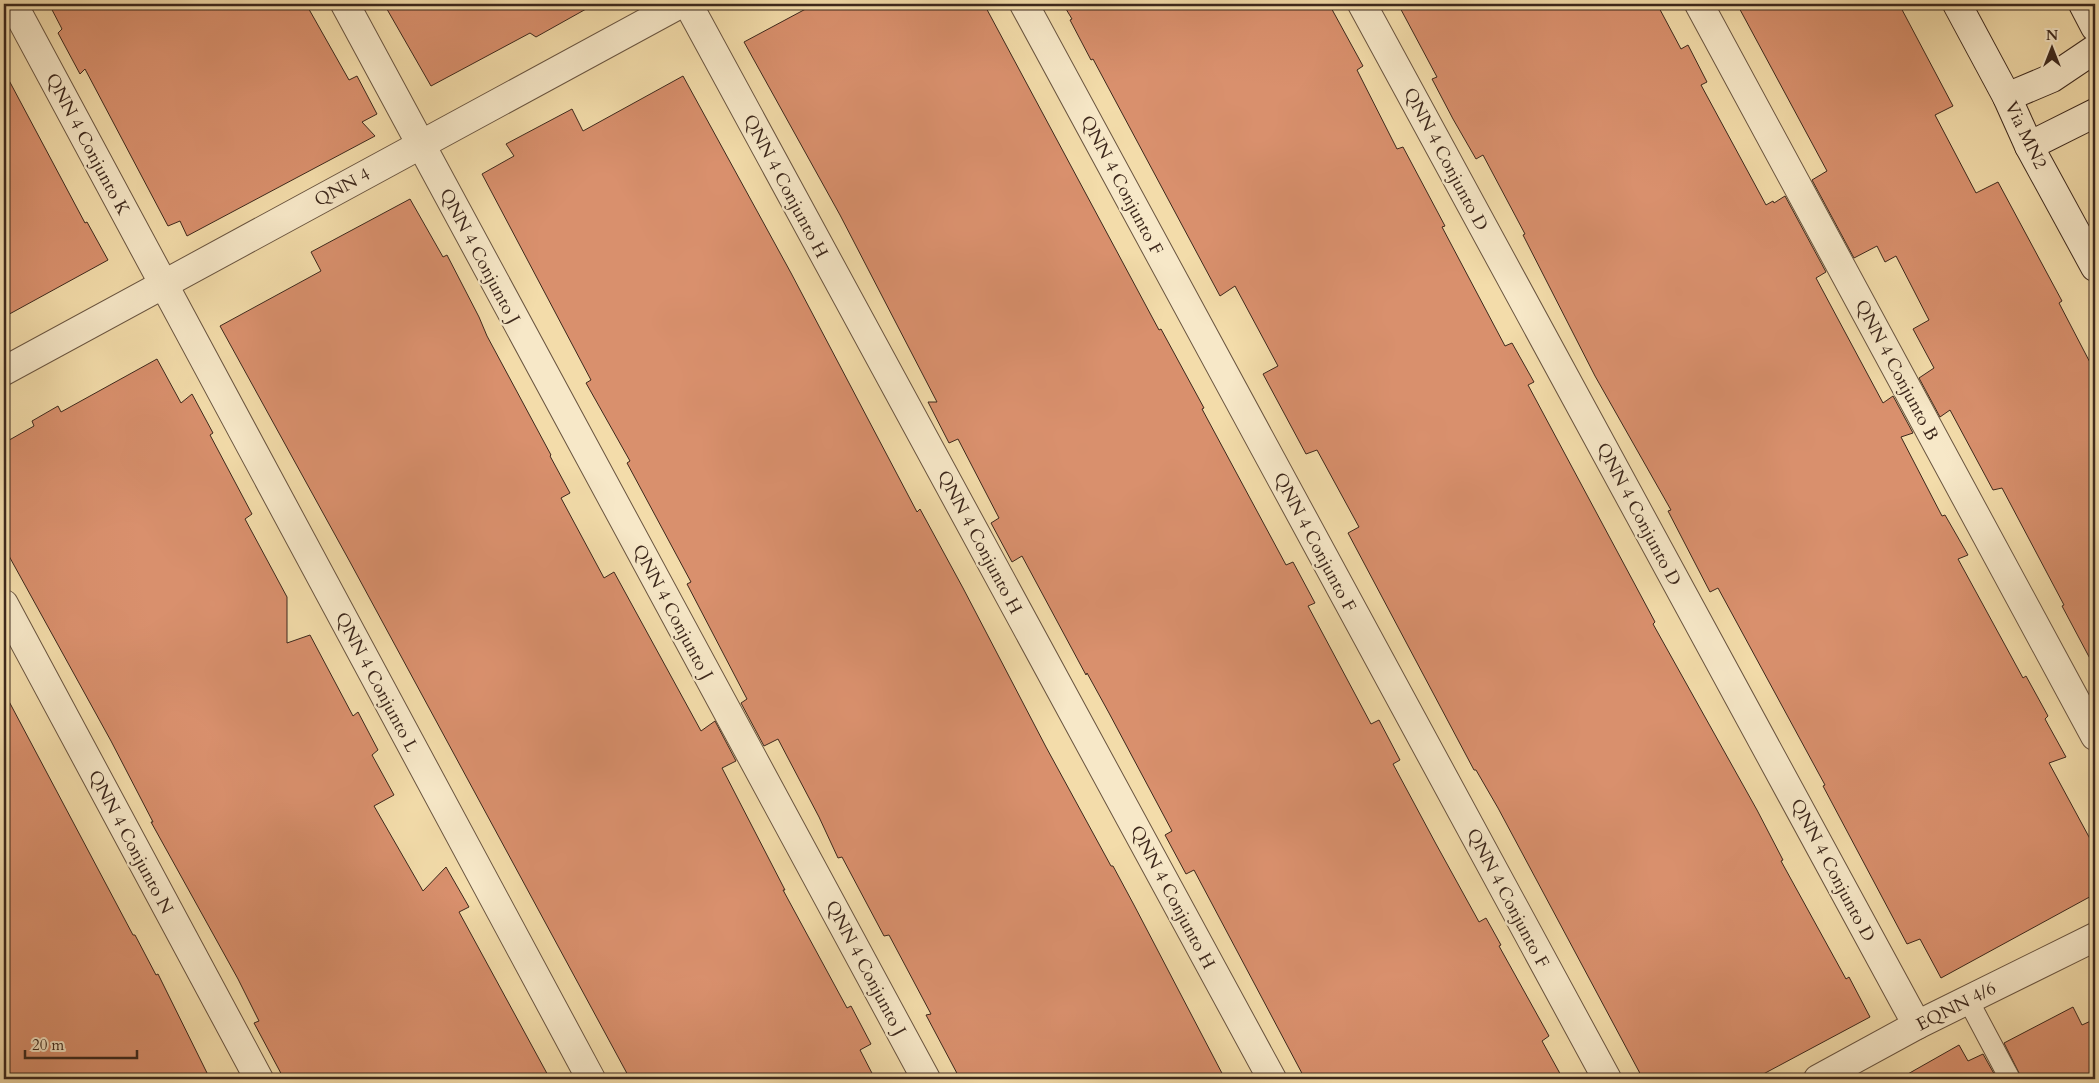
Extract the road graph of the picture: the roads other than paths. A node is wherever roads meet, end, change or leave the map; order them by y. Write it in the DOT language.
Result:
graph roads {
  1 [pos="13,4"];
  2 [pos="345,4"];
  3 [pos="680,4"];
  4 [pos="688,4"];
  5 [pos="1024,4"];
  6 [pos="1362,4"];
  7 [pos="1699,4"];
  8 [pos="1957,4"];
  9 [pos="2083,4"];
  10 [pos="2095,27"];
  11 [pos="2095,49"];
  12 [pos="2007,97"];
  13 [pos="2095,113"];
  14 [pos="420,144"];
  15 [pos="2030,146"];
  16 [pos="2095,267"];
  17 [pos="163,284"];
  18 [pos="4,371"];
  19 [pos="4,604"];
  20 [pos="2095,736"];
  21 [pos="2095,937"];
  22 [pos="1968,1000"];
  23 [pos="1916,1025"];
  24 [pos="259,1079"];
  25 [pos="591,1079"];
  26 [pos="926,1079"];
  27 [pos="1272,1079"];
  28 [pos="1607,1079"];
  29 [pos="1818,1079"];
  30 [pos="2010,1079"];
  1 -- 17 [label="street, QNN 4 Conjunto K"];
  2 -- 14 [label="street, QNN 4 Conjunto J"];
  3 -- 14 [label="street, QNN 4"];
  4 -- 27 [label="street, QNN 4 Conjunto H"];
  5 -- 28 [label="street, QNN 4 Conjunto F"];
  6 -- 23 [label="street, QNN 4 Conjunto D"];
  7 -- 20 [label="street, QNN 4 Conjunto B"];
  8 -- 12 [label="street, Via MN2"];
  9 -- 10 [label="street"];
  11 -- 12 [label="street"];
  12 -- 15 [label="street, Via MN2"];
  13 -- 15 [label="street"];
  14 -- 17 [label="street, QNN 4"];
  14 -- 26 [label="street, QNN 4 Conjunto J"];
  15 -- 16 [label="street, Via MN2"];
  17 -- 18 [label="street, QNN 4"];
  17 -- 25 [label="street, QNN 4 Conjunto L"];
  19 -- 24 [label="street, QNN 4 Conjunto N"];
  21 -- 22 [label="street, EQNN 4/6"];
  22 -- 23 [label="street, EQNN 4/6"];
  22 -- 30 [label="lane"];
  23 -- 29 [label="street, EQNN 4/6"];
}
